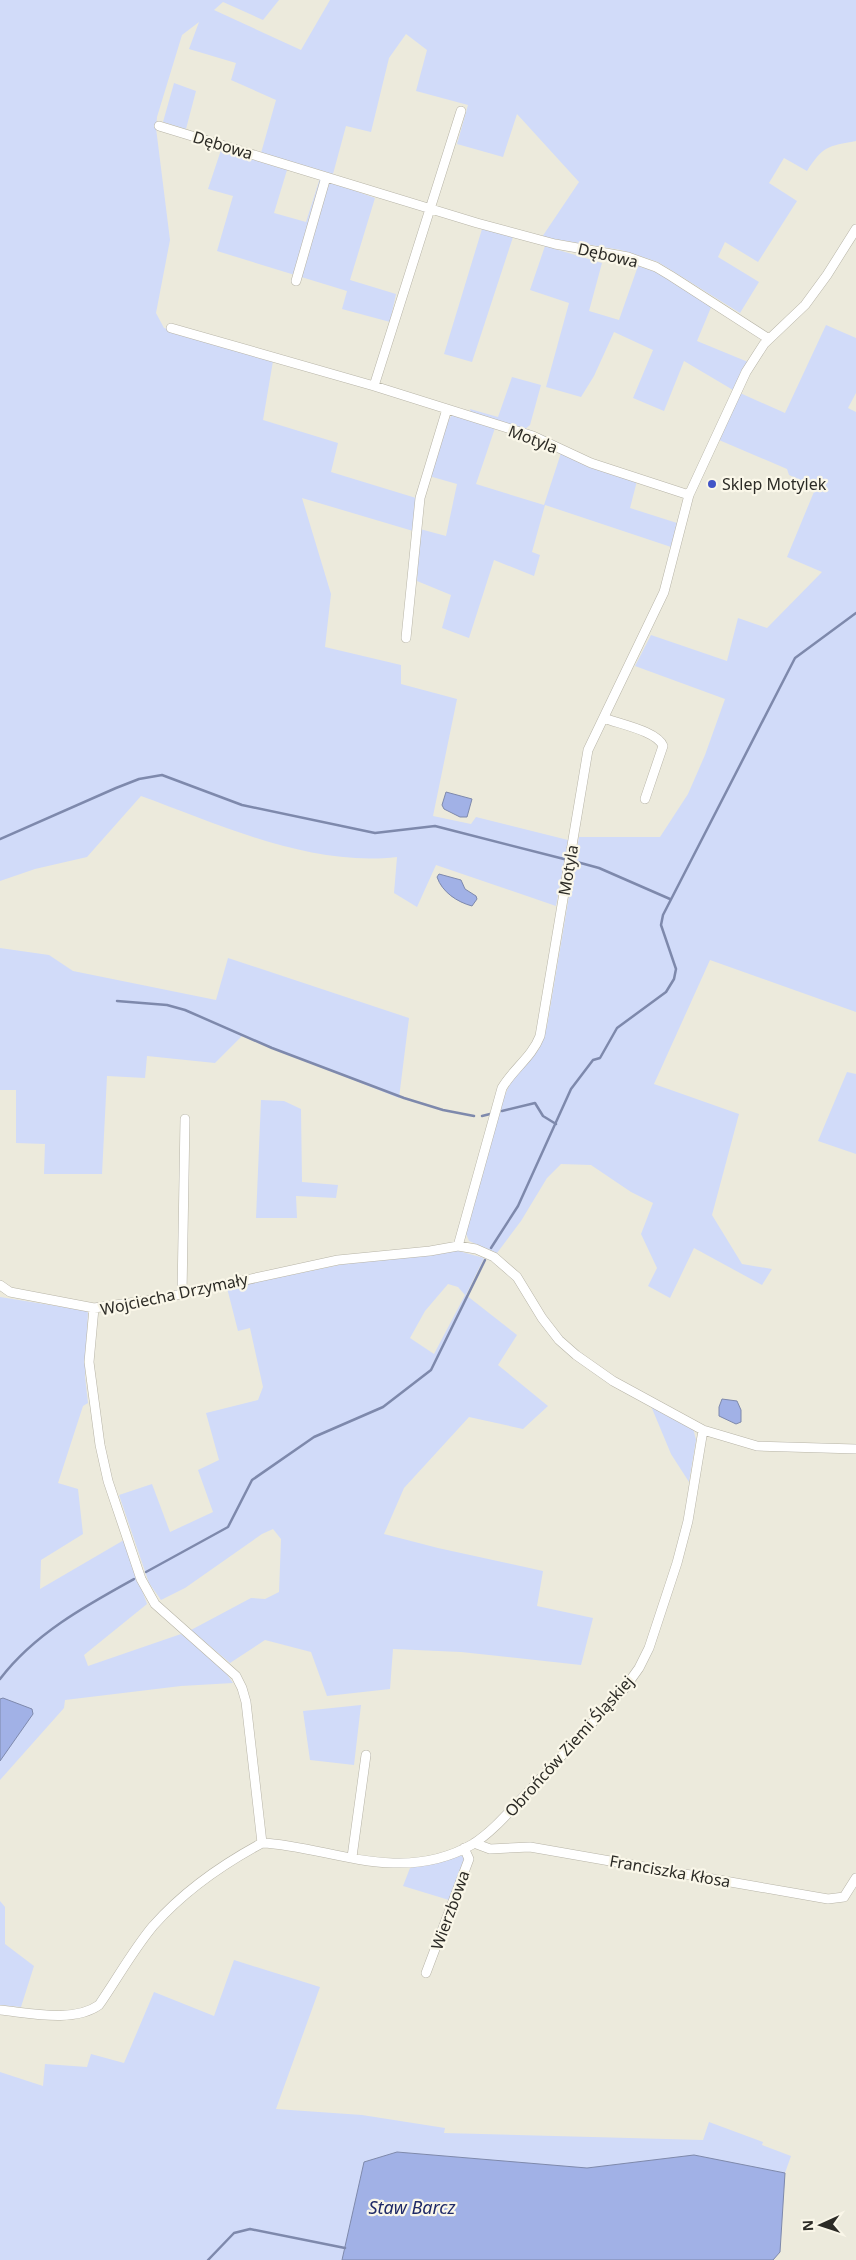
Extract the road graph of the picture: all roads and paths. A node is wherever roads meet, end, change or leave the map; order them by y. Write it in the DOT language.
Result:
graph roads {
  1 [pos="461,111"];
  2 [pos="159,126"];
  3 [pos="326,177"];
  4 [pos="430,208"];
  5 [pos="856,229"];
  6 [pos="296,280"];
  7 [pos="171,328"];
  8 [pos="769,339"];
  9 [pos="374,386"];
  10 [pos="447,410"];
  11 [pos="689,495"];
  12 [pos="406,638"];
  13 [pos="604,718"];
  14 [pos="645,799"];
  15 [pos="185,1119"];
  16 [pos="458,1246"];
  17 [pos="0,1285"];
  18 [pos="182,1294"];
  19 [pos="94,1308"];
  20 [pos="703,1430"];
  21 [pos="856,1449"];
  22 [pos="366,1755"];
  23 [pos="262,1843"];
  24 [pos="474,1843"];
  25 [pos="464,1848"];
  26 [pos="352,1857"];
  27 [pos="856,1878"];
  28 [pos="426,1973"];
  29 [pos="0,2010"];
  1 -- 4 [label="street"];
  2 -- 3 [label="street, Dębowa"];
  3 -- 4 [label="street, Dębowa"];
  3 -- 6 [label="street"];
  4 -- 8 [label="street, Dębowa"];
  4 -- 9 [label="street"];
  5 -- 8 [label="street, Motyla"];
  7 -- 9 [label="street, Motyla"];
  8 -- 11 [label="street, Motyla"];
  9 -- 10 [label="street, Motyla"];
  10 -- 11 [label="street, Motyla"];
  10 -- 12 [label="street"];
  11 -- 13 [label="street, Motyla"];
  13 -- 14 [label="street"];
  13 -- 16 [label="street, Motyla"];
  15 -- 18 [label="street"];
  16 -- 18 [label="street, Wojciecha Drzymały"];
  16 -- 20 [label="street, Wojciecha Drzymały"];
  17 -- 19 [label="street"];
  18 -- 19 [label="street, Wojciecha Drzymały"];
  19 -- 23 [label="street, Wojciecha Drzymały"];
  20 -- 21 [label="street, Wojciecha Drzymały"];
  20 -- 24 [label="street, Obrońców Ziemi Śląskiej"];
  22 -- 26 [label="street"];
  23 -- 26 [label="street, Obrońców Ziemi Śląskiej"];
  23 -- 29 [label="street"];
  24 -- 25 [label="street, Obrońców Ziemi Śląskiej"];
  24 -- 27 [label="street, Franciszka Kłosa"];
  25 -- 26 [label="street, Obrońców Ziemi Śląskiej"];
  25 -- 28 [label="street, Wierzbowa"];
}
